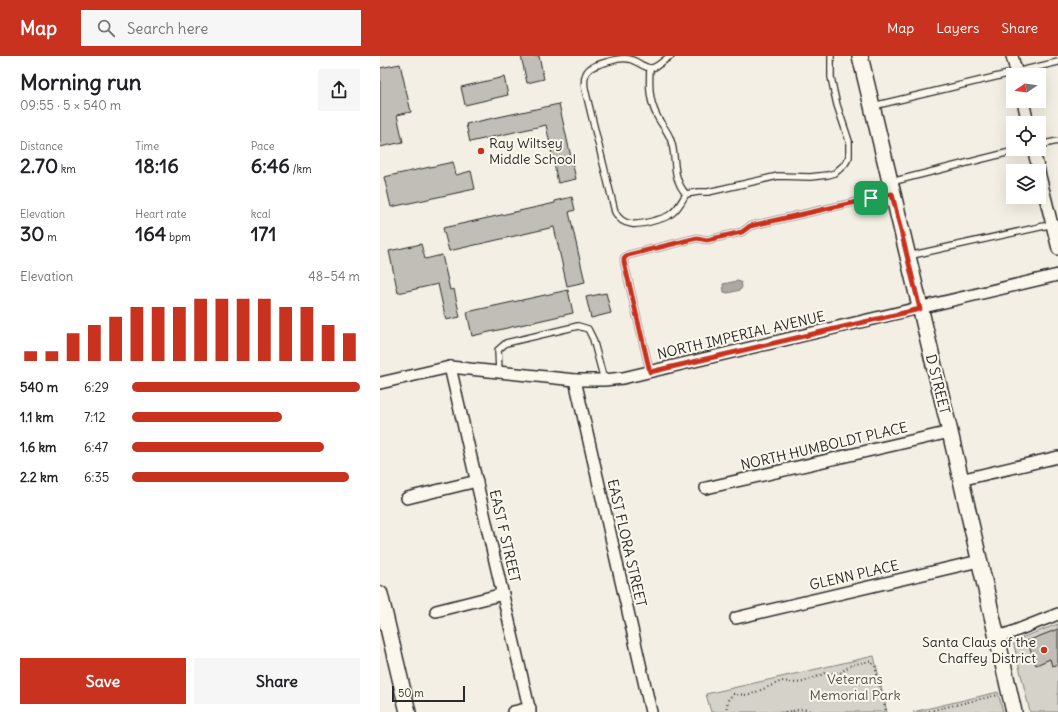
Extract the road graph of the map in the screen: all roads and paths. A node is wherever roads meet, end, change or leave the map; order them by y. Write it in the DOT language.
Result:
graph roads {
  1 [pos="670,56"];
  2 [pos="833,56"];
  3 [pos="860,56"];
  4 [pos="1012,56"];
  5 [pos="1058,62"];
  6 [pos="650,68"];
  7 [pos="1015,68"];
  8 [pos="1035,68"];
  9 [pos="1006,75"];
  10 [pos="872,106"];
  11 [pos="1058,141"];
  12 [pos="1046,144"];
  13 [pos="1006,154"];
  14 [pos="891,188"];
  15 [pos="686,194"];
  16 [pos="1046,194"];
  17 [pos="1055,224"];
  18 [pos="1058,250"];
  19 [pos="907,256"];
  20 [pos="1058,275"];
  21 [pos="920,309"];
  22 [pos="450,367"];
  23 [pos="499,372"];
  24 [pos="650,372"];
  25 [pos="575,380"];
  26 [pos="604,380"];
  27 [pos="380,383"];
  28 [pos="950,432"];
  29 [pos="1058,457"];
  30 [pos="960,480"];
  31 [pos="477,481"];
  32 [pos="706,488"];
  33 [pos="407,498"];
  34 [pos="979,561"];
  35 [pos="380,594"];
  36 [pos="503,594"];
  37 [pos="436,611"];
  38 [pos="1058,614"];
  39 [pos="736,618"];
  40 [pos="997,637"];
  41 [pos="998,695"];
  42 [pos="530,710"];
  43 [pos="938,710"];
  44 [pos="408,712"];
  45 [pos="513,712"];
  46 [pos="651,712"];
  47 [pos="726,712"];
  48 [pos="785,712"];
  49 [pos="814,712"];
  50 [pos="886,712"];
  51 [pos="925,712"];
  52 [pos="1014,712"];
  1 -- 6 [label="lane"];
  2 -- 15 [label="lane"];
  3 -- 10 [label="street, D STREET"];
  4 -- 7 [label="street"];
  5 -- 8 [label="lane"];
  6 -- 15 [label="lane"];
  6 -- 15 [label="lane"];
  9 -- 10 [label="lane"];
  10 -- 14 [label="street, D STREET"];
  11 -- 12 [label="lane"];
  13 -- 14 [label="lane"];
  14 -- 19 [label="street, D STREET"];
  14 -- 24 [label="lane"];
  16 -- 17 [label="street"];
  17 -- 18 [label="street"];
  17 -- 19 [label="lane"];
  19 -- 21 [label="street, D STREET"];
  20 -- 21 [label="street, NORTH IMPERIAL AVENUE"];
  21 -- 24 [label="street, NORTH IMPERIAL AVENUE"];
  21 -- 28 [label="street, D STREET"];
  22 -- 23 [label="street, NORTH IMPERIAL AVENUE"];
  22 -- 27 [label="street, NORTH IMPERIAL AVENUE"];
  22 -- 31 [label="street, EAST F STREET"];
  23 -- 25 [label="street, NORTH IMPERIAL AVENUE"];
  23 -- 26 [label="lane"];
  24 -- 26 [label="street, NORTH IMPERIAL AVENUE"];
  25 -- 26 [label="street, NORTH IMPERIAL AVENUE"];
  25 -- 46 [label="street, EAST FLORA STREET"];
  28 -- 30 [label="street, D STREET"];
  28 -- 32 [label="street, NORTH HUMBOLDT PLACE"];
  29 -- 30 [label="street"];
  30 -- 34 [label="street, D STREET"];
  31 -- 33 [label="street"];
  31 -- 36 [label="street, EAST F STREET"];
  34 -- 39 [label="street, GLENN PLACE"];
  34 -- 40 [label="street, D STREET"];
  35 -- 44 [label="street"];
  36 -- 37 [label="street"];
  36 -- 42 [label="street, EAST F STREET"];
  38 -- 40 [label="street"];
  40 -- 52 [label="street, D STREET"];
  41 -- 43 [label="path"];
  42 -- 45 [label="street"];
  43 -- 51 [label="path"];
  47 -- 50 [label="path"];
  48 -- 49 [label="path"];
}
